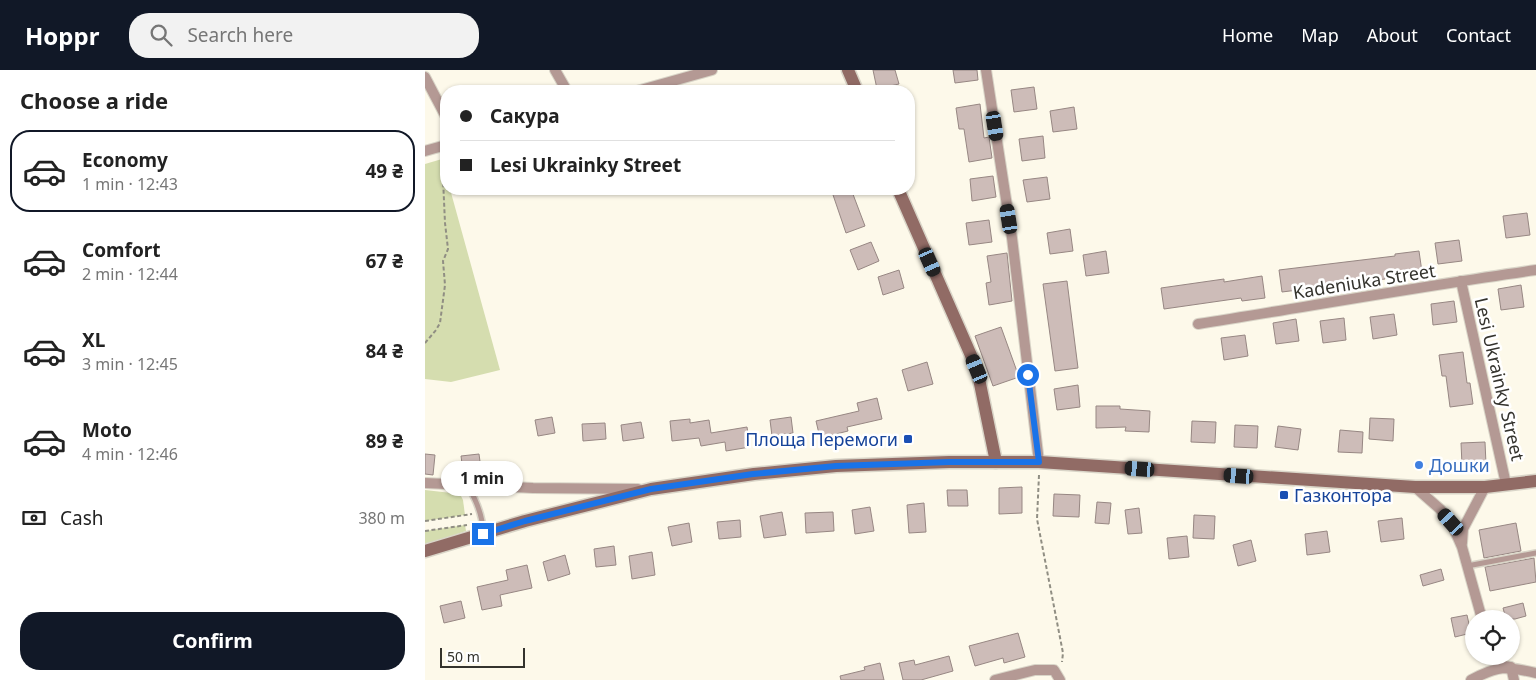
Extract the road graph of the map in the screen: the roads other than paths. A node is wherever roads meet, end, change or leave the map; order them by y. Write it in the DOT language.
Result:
graph roads {
  1 [pos="555,70"];
  2 [pos="712,70"];
  3 [pos="848,70"];
  4 [pos="986,70"];
  5 [pos="425,77"];
  6 [pos="564,85"];
  7 [pos="658,85"];
  8 [pos="854,85"];
  9 [pos="440,106"];
  10 [pos="440,147"];
  11 [pos="425,151"];
  12 [pos="901,195"];
  13 [pos="1536,270"];
  14 [pos="1461,281"];
  15 [pos="1198,324"];
  16 [pos="996,462"];
  17 [pos="1039,462"];
  18 [pos="1536,481"];
  19 [pos="425,483"];
  20 [pos="1506,484"];
  21 [pos="468,486"];
  22 [pos="1485,487"];
  23 [pos="1415,488"];
  24 [pos="651,489"];
  25 [pos="482,528"];
  26 [pos="1462,547"];
  27 [pos="425,551"];
  28 [pos="1536,553"];
  29 [pos="1467,566"];
  30 [pos="1479,610"];
  31 [pos="1503,665"];
  32 [pos="1511,667"];
  33 [pos="1536,673"];
  34 [pos="995,680"];
  35 [pos="1060,680"];
  36 [pos="1471,680"];
  37 [pos="1515,680"];
  1 -- 6 [label="street"];
  2 -- 7 [label="street"];
  3 -- 8 [label="main road"];
  4 -- 17 [label="street"];
  5 -- 9 [label="street"];
  10 -- 11 [label="street"];
  12 -- 16 [label="main road"];
  13 -- 14 [label="street, Kadeniuka Street"];
  14 -- 15 [label="street, Kadeniuka Street"];
  14 -- 20 [label="street, Lesi Ukrainky Street"];
  16 -- 17 [label="main road, Lesi Ukrainky Street"];
  16 -- 24 [label="main road, Lesi Ukrainky Street"];
  17 -- 23 [label="main road, Lesi Ukrainky Street"];
  18 -- 20 [label="main road, Lesi Ukrainky Street"];
  19 -- 21 [label="street"];
  20 -- 22 [label="main road, Lesi Ukrainky Street"];
  21 -- 24 [label="street"];
  21 -- 25 [label="lane"];
  22 -- 23 [label="main road, Lesi Ukrainky Street"];
  22 -- 26 [label="street"];
  23 -- 26 [label="street"];
  24 -- 25 [label="main road, Lesi Ukrainky Street"];
  25 -- 27 [label="main road, Lesi Ukrainky Street"];
  26 -- 29 [label="street"];
  28 -- 29 [label="lane"];
  29 -- 30 [label="street"];
  31 -- 32 [label="street"];
  32 -- 33 [label="street"];
  32 -- 36 [label="street"];
  32 -- 37 [label="street"];
  34 -- 35 [label="street"];
}
